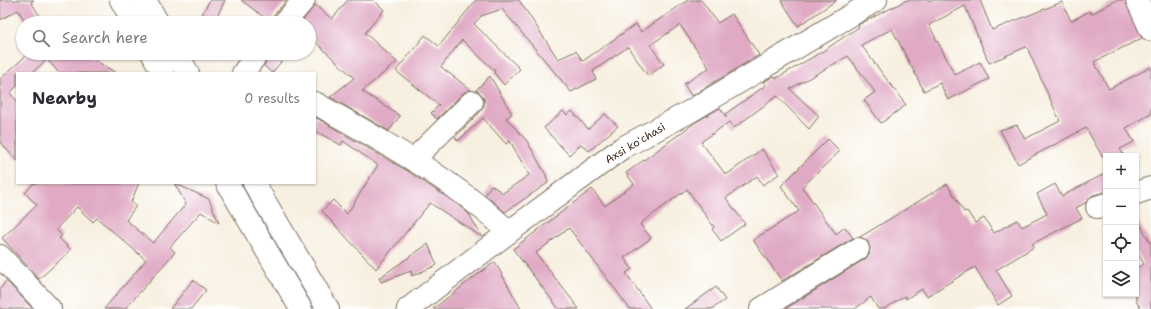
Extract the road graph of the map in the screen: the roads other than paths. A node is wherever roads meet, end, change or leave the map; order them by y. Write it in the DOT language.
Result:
graph roads {
  1 [pos="121,0"];
  2 [pos="145,0"];
  3 [pos="304,0"];
  4 [pos="876,0"];
  5 [pos="1137,0"];
  6 [pos="130,16"];
  7 [pos="154,16"];
  8 [pos="290,16"];
  9 [pos="1151,30"];
  10 [pos="156,60"];
  11 [pos="180,60"];
  12 [pos="162,72"];
  13 [pos="187,72"];
  14 [pos="472,102"];
  15 [pos="316,104"];
  16 [pos="414,159"];
  17 [pos="228,184"];
  18 [pos="255,184"];
  19 [pos="1151,188"];
  20 [pos="1139,192"];
  21 [pos="509,232"];
  22 [pos="858,249"];
  23 [pos="2,265"];
  24 [pos="50,309"];
  25 [pos="301,309"];
  26 [pos="328,309"];
  27 [pos="408,309"];
  28 [pos="761,309"];
  1 -- 6 [label="main road"];
  2 -- 7 [label="main road"];
  3 -- 8 [label="main road"];
  4 -- 21 [label="main road, Axsi koʻchasi"];
  5 -- 9 [label="main road"];
  10 -- 12 [label="main road"];
  11 -- 13 [label="main road"];
  14 -- 16 [label="main road"];
  15 -- 16 [label="main road"];
  16 -- 21 [label="main road"];
  17 -- 25 [label="main road"];
  18 -- 26 [label="main road"];
  19 -- 20 [label="main road"];
  21 -- 27 [label="main road, Axsi koʻchasi"];
  22 -- 28 [label="main road"];
  23 -- 24 [label="main road"];
}
